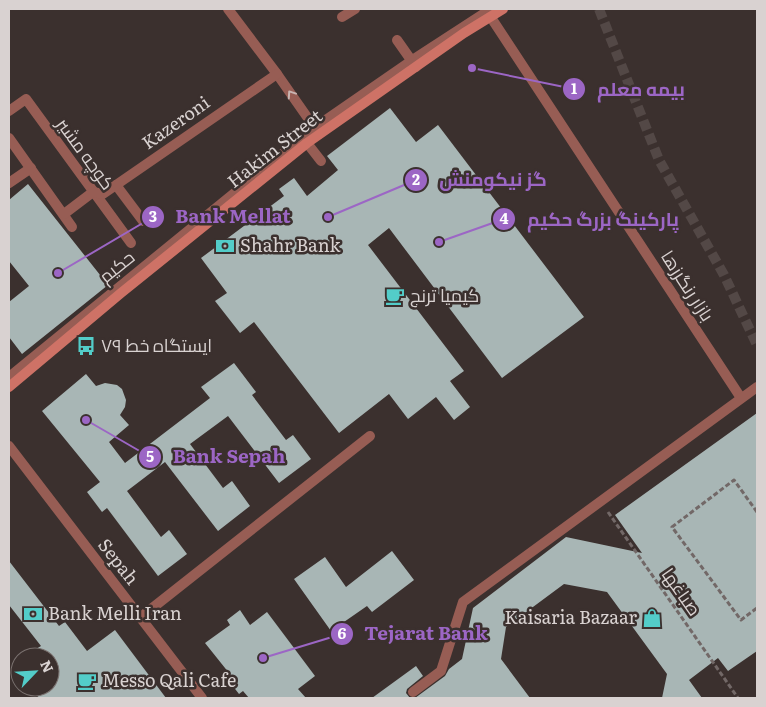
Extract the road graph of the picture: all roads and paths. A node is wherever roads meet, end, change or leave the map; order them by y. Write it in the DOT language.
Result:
graph roads {
  1 [pos="228,9"];
  2 [pos="355,9"];
  3 [pos="493,11"];
  4 [pos="342,17"];
  5 [pos="397,40"];
  6 [pos="414,64"];
  7 [pos="277,74"];
  8 [pos="9,110"];
  9 [pos="316,131"];
  10 [pos="9,138"];
  11 [pos="307,143"];
  12 [pos="321,161"];
  13 [pos="31,168"];
  14 [pos="9,183"];
  15 [pos="116,185"];
  16 [pos="93,192"];
  17 [pos="64,214"];
  18 [pos="143,221"];
  19 [pos="72,227"];
  20 [pos="131,243"];
  21 [pos="9,377"];
  22 [pos="757,386"];
  23 [pos="9,387"];
  24 [pos="741,398"];
  25 [pos="370,436"];
  26 [pos="9,446"];
  27 [pos="601,501"];
  28 [pos="757,512"];
  29 [pos="757,608"];
  30 [pos="140,617"];
  31 [pos="413,692"];
  32 [pos="202,698"];
  33 [pos="738,698"];
  1 -- 7 [label="street"];
  2 -- 4 [label="street"];
  3 -- 6 [label="main road, Hakim Street"];
  3 -- 24 [label="street, بازار رنگرزها"];
  5 -- 6 [label="street"];
  6 -- 9 [label="main road, Hakim Street"];
  9 -- 7 [label="street, one-way"];
  7 -- 15 [label="street, Kazeroni"];
  8 -- 16 [label="street, كوچه مشير"];
  9 -- 11 [label="main road, Hakim Street"];
  9 -- 21 [label="street, حکیم"];
  10 -- 13 [label="street"];
  11 -- 12 [label="street"];
  11 -- 23 [label="main road, Hakim Street"];
  13 -- 14 [label="street"];
  13 -- 17 [label="street"];
  15 -- 16 [label="street, Kazeroni"];
  15 -- 18 [label="street"];
  16 -- 17 [label="street"];
  16 -- 20 [label="street, كوچه مشير"];
  17 -- 19 [label="street"];
  22 -- 24 [label="street"];
  24 -- 27 [label="street"];
  25 -- 30 [label="street"];
  26 -- 30 [label="street, Sepah"];
  27 -- 31 [label="street"];
  27 -- 33 [label="path, صباغها"];
  28 -- 29 [label="path"];
  30 -- 32 [label="street, Sepah"];
}
